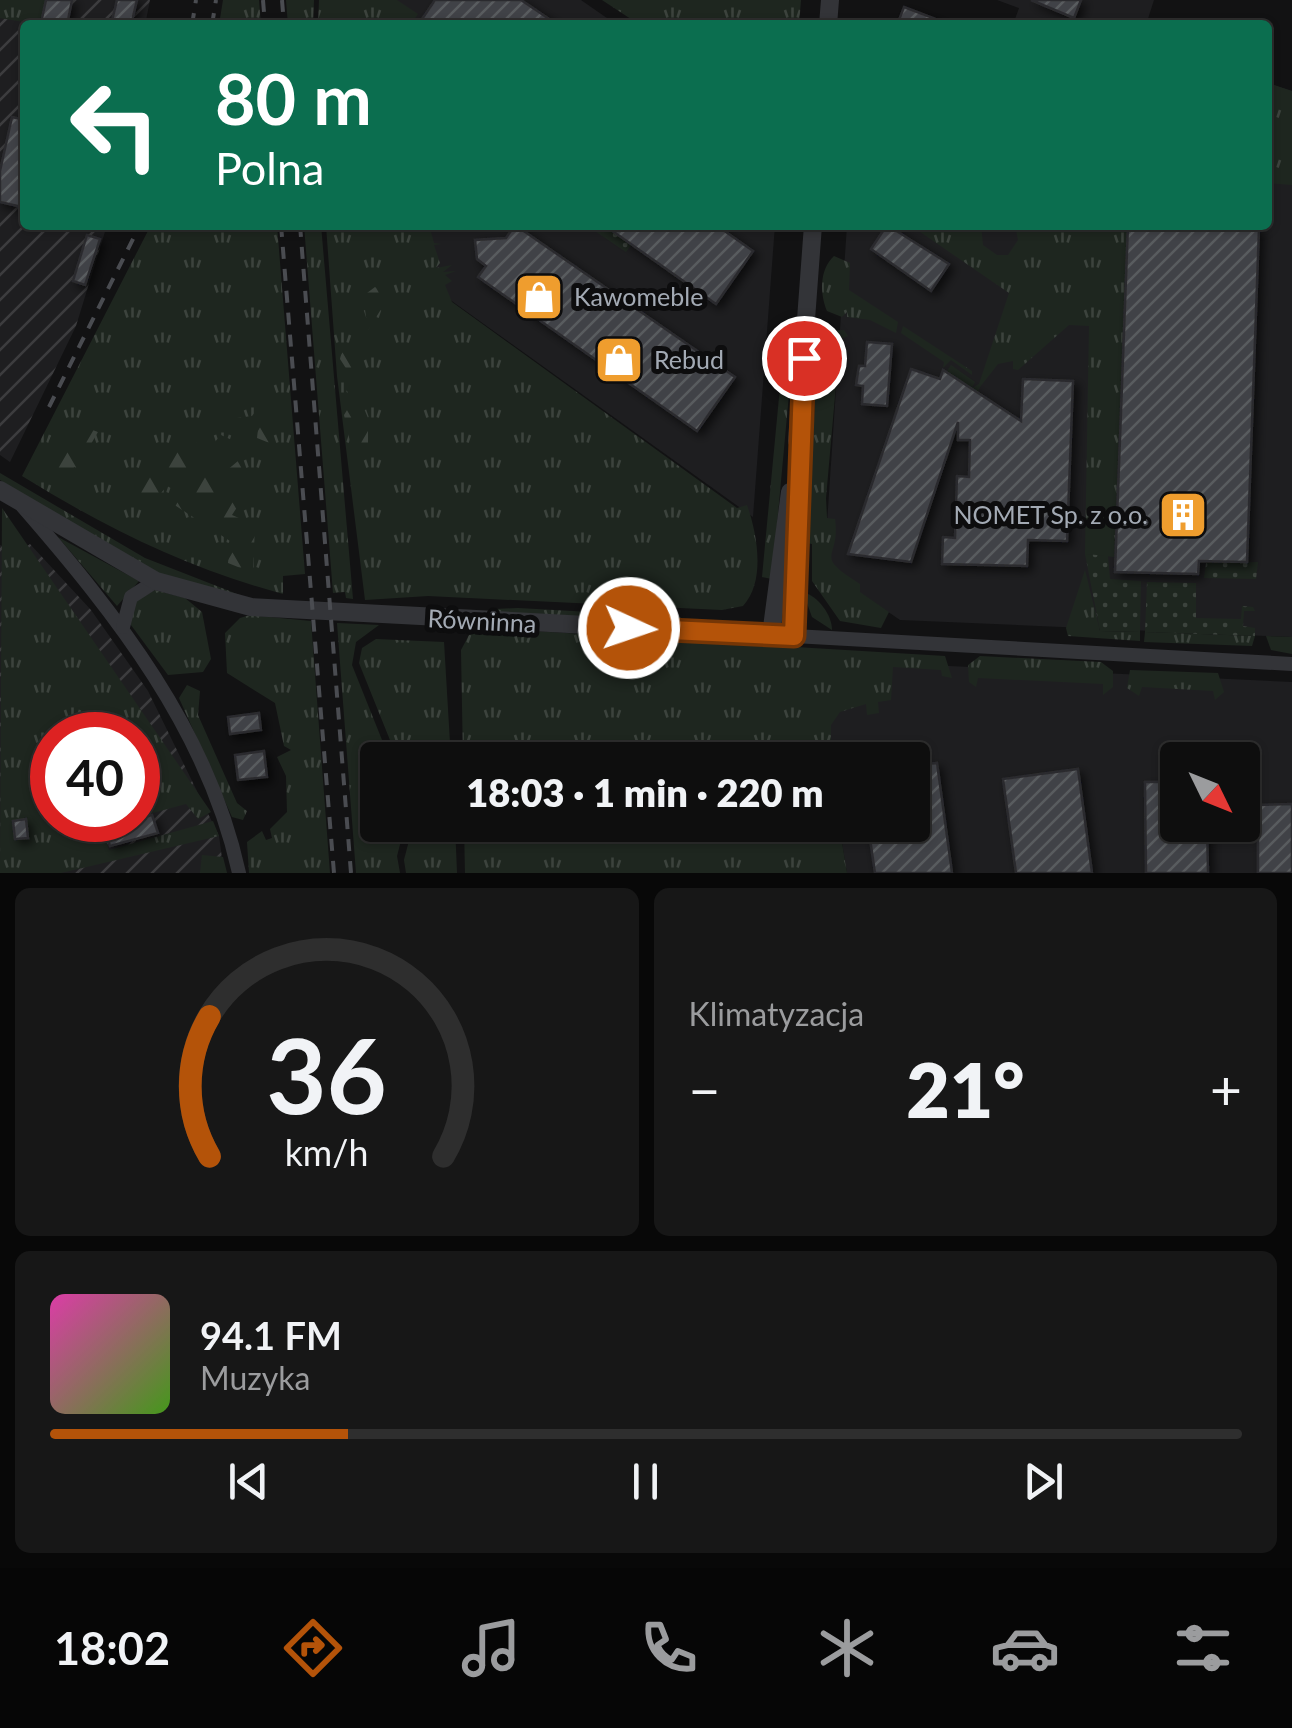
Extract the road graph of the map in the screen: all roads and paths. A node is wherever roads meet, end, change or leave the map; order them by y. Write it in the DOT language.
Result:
graph roads {
  1 [pos="813,230"];
  2 [pos="798,434"];
  3 [pos="0,490"];
  4 [pos="19,502"];
  5 [pos="156,581"];
  6 [pos="122,627"];
  7 [pos="771,635"];
  8 [pos="794,636"];
  9 [pos="1292,664"];
  10 [pos="238,873"];
  1 -- 2 [label="street"];
  2 -- 7 [label="street"];
  2 -- 8 [label="street"];
  3 -- 4 [label="street, Równinna"];
  4 -- 5 [label="street, Równinna"];
  4 -- 6 [label="street"];
  5 -- 6 [label="street"];
  5 -- 7 [label="street, Równinna"];
  6 -- 10 [label="street"];
  7 -- 8 [label="street, Równinna"];
  8 -- 9 [label="street, Równinna"];
}
